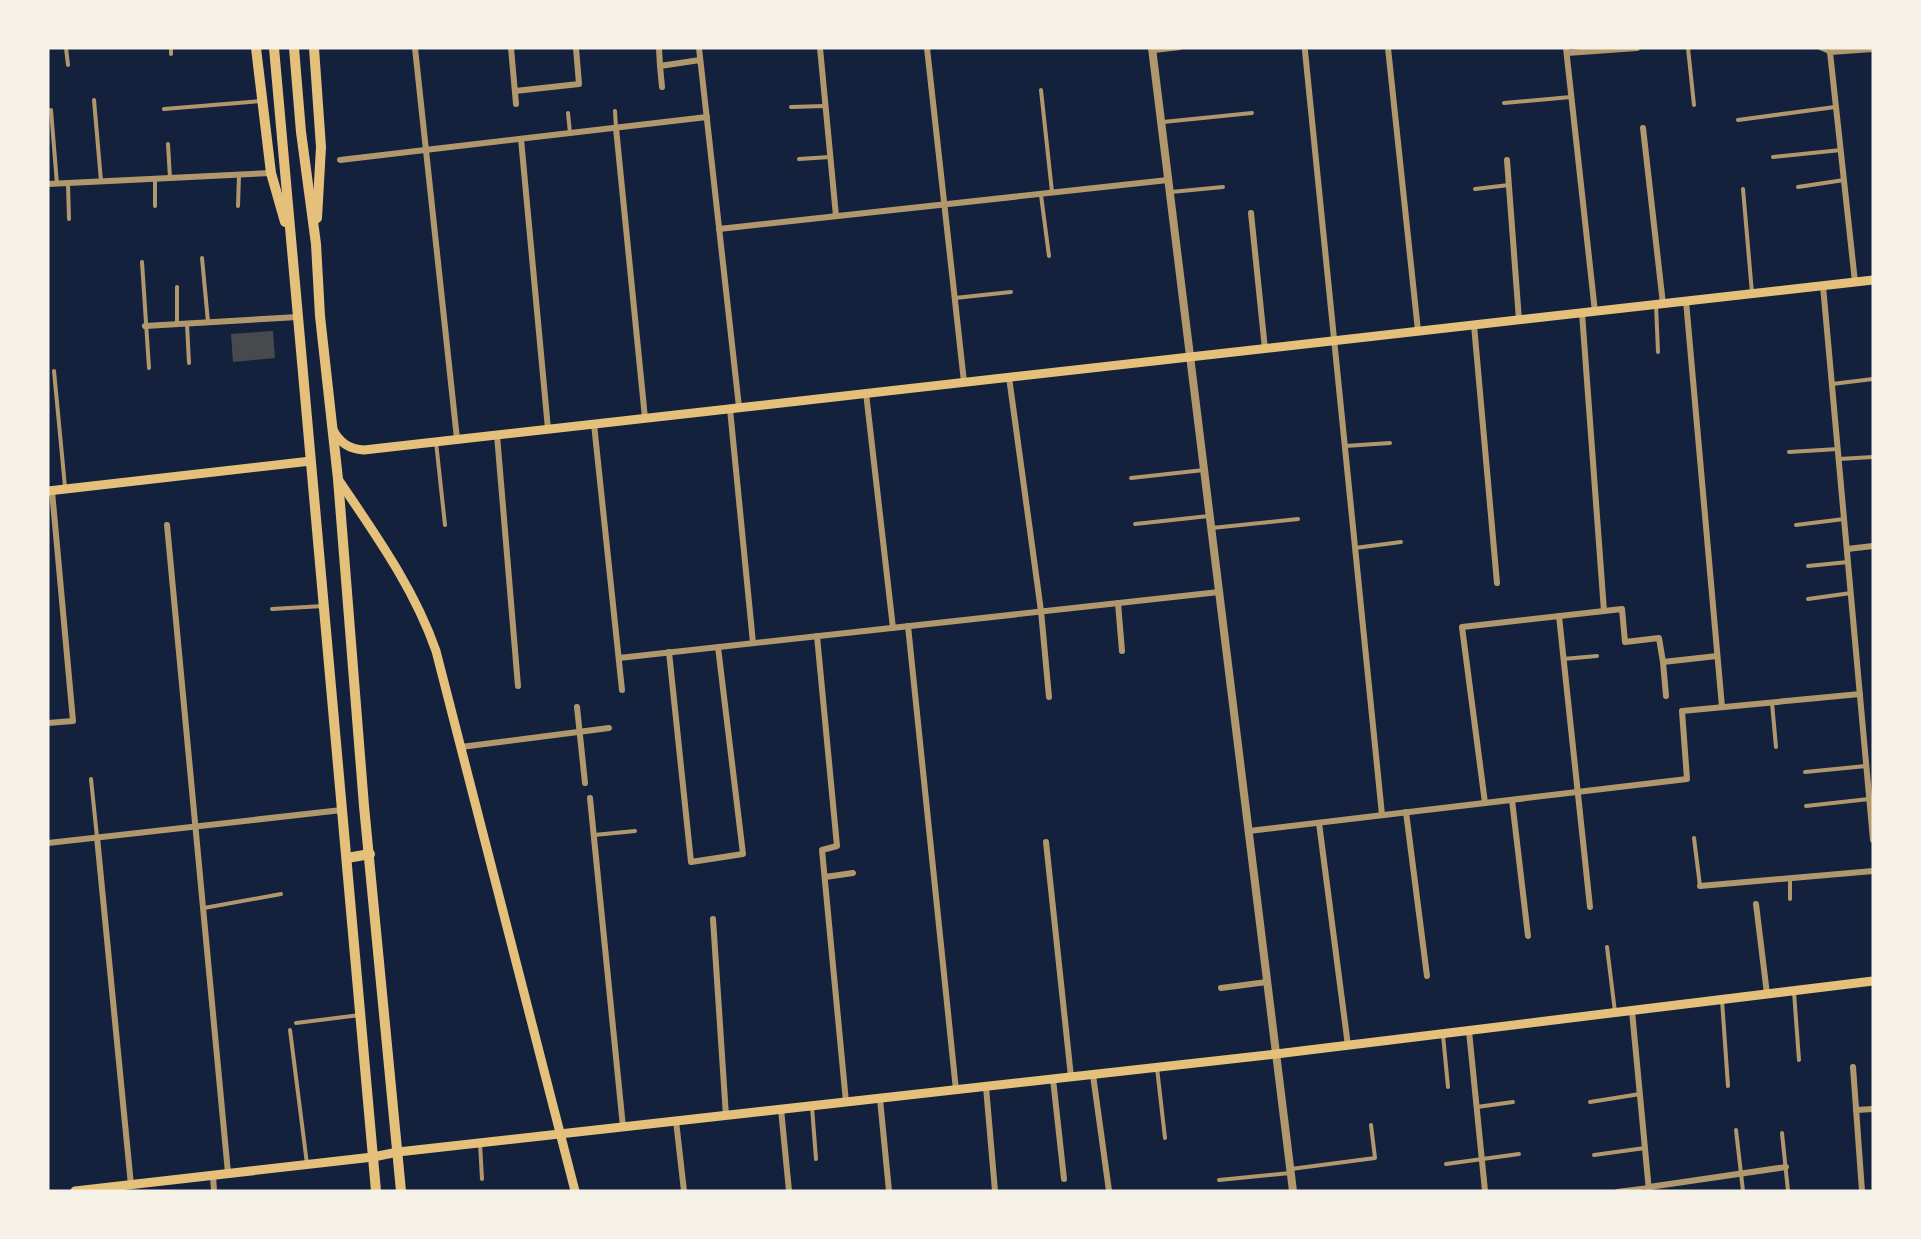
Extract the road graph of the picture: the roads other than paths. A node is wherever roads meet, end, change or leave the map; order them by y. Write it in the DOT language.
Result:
graph roads {
  1 [pos="66,48"];
  2 [pos="171,48"];
  3 [pos="256,48"];
  4 [pos="274,48"];
  5 [pos="294,48"];
  6 [pos="314,48"];
  7 [pos="415,48"];
  8 [pos="511,48"];
  9 [pos="576,48"];
  10 [pos="659,48"];
  11 [pos="699,48"];
  12 [pos="820,48"];
  13 [pos="927,48"];
  14 [pos="1180,48"];
  15 [pos="1388,48"];
  16 [pos="1637,48"];
  17 [pos="1688,48"];
  18 [pos="1820,48"];
  19 [pos="1873,49"];
  20 [pos="1152,50"];
  21 [pos="1305,51"];
  22 [pos="1566,51"];
  23 [pos="1830,52"];
  24 [pos="171,54"];
  25 [pos="700,60"];
  26 [pos="68,64"];
  27 [pos="660,66"];
  28 [pos="662,87"];
  29 [pos="1041,90"];
  30 [pos="515,91"];
  31 [pos="1572,97"];
  32 [pos="94,100"];
  33 [pos="262,101"];
  34 [pos="1504,103"];
  35 [pos="516,104"];
  36 [pos="1694,105"];
  37 [pos="825,106"];
  38 [pos="791,107"];
  39 [pos="1836,107"];
  40 [pos="164,109"];
  41 [pos="51,110"];
  42 [pos="615,111"];
  43 [pos="568,113"];
  44 [pos="1252,113"];
  45 [pos="707,117"];
  46 [pos="1738,120"];
  47 [pos="1161,122"];
  48 [pos="616,128"];
  49 [pos="1643,129"];
  50 [pos="570,134"];
  51 [pos="521,139"];
  52 [pos="168,144"];
  53 [pos="426,150"];
  54 [pos="1840,150"];
  55 [pos="830,157"];
  56 [pos="1773,157"];
  57 [pos="799,159"];
  58 [pos="340,160"];
  59 [pos="1507,160"];
  60 [pos="271,173"];
  61 [pos="239,175"];
  62 [pos="170,178"];
  63 [pos="155,179"];
  64 [pos="1168,180"];
  65 [pos="1844,180"];
  66 [pos="101,181"];
  67 [pos="68,183"];
  68 [pos="48,184"];
  69 [pos="57,184"];
  70 [pos="1509,185"];
  71 [pos="1222,187"];
  72 [pos="1798,187"];
  73 [pos="1475,189"];
  74 [pos="1743,189"];
  75 [pos="1052,192"];
  76 [pos="1170,192"];
  77 [pos="1041,194"];
  78 [pos="944,204"];
  79 [pos="155,206"];
  80 [pos="238,206"];
  81 [pos="1251,213"];
  82 [pos="836,216"];
  83 [pos="69,219"];
  84 [pos="719,229"];
  85 [pos="316,244"];
  86 [pos="292,247"];
  87 [pos="1049,256"];
  88 [pos="202,258"];
  89 [pos="142,262"];
  90 [pos="1873,280"];
  91 [pos="1855,282"];
  92 [pos="1823,286"];
  93 [pos="177,287"];
  94 [pos="1011,292"];
  95 [pos="1752,294"];
  96 [pos="955,298"];
  97 [pos="1686,301"];
  98 [pos="1660,304"];
  99 [pos="1594,312"];
  100 [pos="1582,313"];
  101 [pos="298,317"];
  102 [pos="1519,320"];
  103 [pos="208,322"];
  104 [pos="187,323"];
  105 [pos="177,324"];
  106 [pos="1474,325"];
  107 [pos="145,326"];
  108 [pos="1418,331"];
  109 [pos="1334,341"];
  110 [pos="1265,349"];
  111 [pos="1658,352"];
  112 [pos="1190,357"];
  113 [pos="189,363"];
  114 [pos="149,368"];
  115 [pos="54,371"];
  116 [pos="1009,377"];
  117 [pos="1873,379"];
  118 [pos="964,382"];
  119 [pos="1832,384"];
  120 [pos="866,393"];
  121 [pos="735,408"];
  122 [pos="645,418"];
  123 [pos="594,424"];
  124 [pos="332,429"];
  125 [pos="548,429"];
  126 [pos="497,435"];
  127 [pos="457,439"];
  128 [pos="436,441"];
  129 [pos="1390,443"];
  130 [pos="1345,446"];
  131 [pos="1838,449"];
  132 [pos="1789,452"];
  133 [pos="1873,457"];
  134 [pos="1839,459"];
  135 [pos="311,461"];
  136 [pos="1204,470"];
  137 [pos="1131,478"];
  138 [pos="338,479"];
  139 [pos="65,489"];
  140 [pos="50,491"];
  141 [pos="1210,516"];
  142 [pos="1298,519"];
  143 [pos="1844,519"];
  144 [pos="1135,524"];
  145 [pos="167,525"];
  146 [pos="445,525"];
  147 [pos="1796,525"];
  148 [pos="1211,528"];
  149 [pos="1401,542"];
  150 [pos="1873,546"];
  151 [pos="1355,548"];
  152 [pos="1847,549"];
  153 [pos="1848,562"];
  154 [pos="1808,566"];
  155 [pos="1497,583"];
  156 [pos="1219,592"];
  157 [pos="1851,593"];
  158 [pos="1808,599"];
  159 [pos="1118,603"];
  160 [pos="324,606"];
  161 [pos="272,609"];
  162 [pos="1041,611"];
  163 [pos="1604,611"];
  164 [pos="1559,616"];
  165 [pos="908,626"];
  166 [pos="893,628"];
  167 [pos="817,636"];
  168 [pos="753,643"];
  169 [pos="718,647"];
  170 [pos="1122,651"];
  171 [pos="669,652"];
  172 [pos="1598,656"];
  173 [pos="1717,656"];
  174 [pos="619,658"];
  175 [pos="1563,659"];
  176 [pos="1663,662"];
  177 [pos="518,686"];
  178 [pos="622,690"];
  179 [pos="1860,694"];
  180 [pos="1666,696"];
  181 [pos="1049,697"];
  182 [pos="1772,703"];
  183 [pos="577,707"];
  184 [pos="1722,707"];
  185 [pos="48,723"];
  186 [pos="609,728"];
  187 [pos="580,732"];
  188 [pos="461,747"];
  189 [pos="1776,747"];
  190 [pos="1866,766"];
  191 [pos="1805,772"];
  192 [pos="92,779"];
  193 [pos="1870,779"];
  194 [pos="585,783"];
  195 [pos="1578,792"];
  196 [pos="590,798"];
  197 [pos="1869,799"];
  198 [pos="1512,800"];
  199 [pos="1485,803"];
  200 [pos="1806,806"];
  201 [pos="342,810"];
  202 [pos="1407,812"];
  203 [pos="1382,815"];
  204 [pos="1319,823"];
  205 [pos="195,826"];
  206 [pos="635,831"];
  207 [pos="1249,831"];
  208 [pos="594,836"];
  209 [pos="97,837"];
  210 [pos="1694,838"];
  211 [pos="1873,840"];
  212 [pos="1046,842"];
  213 [pos="48,843"];
  214 [pos="370,854"];
  215 [pos="347,858"];
  216 [pos="1873,871"];
  217 [pos="854,873"];
  218 [pos="825,877"];
  219 [pos="1790,877"];
  220 [pos="1700,886"];
  221 [pos="281,894"];
  222 [pos="1790,899"];
  223 [pos="1756,904"];
  224 [pos="1590,907"];
  225 [pos="203,908"];
  226 [pos="713,919"];
  227 [pos="1528,936"];
  228 [pos="1607,947"];
  229 [pos="1427,976"];
  230 [pos="1873,981"];
  231 [pos="1268,982"];
  232 [pos="1221,988"];
  233 [pos="1794,990"];
  234 [pos="1767,994"];
  235 [pos="1722,999"];
  236 [pos="1632,1011"];
  237 [pos="1615,1013"];
  238 [pos="360,1015"];
  239 [pos="296,1023"];
  240 [pos="290,1030"];
  241 [pos="1469,1031"];
  242 [pos="1443,1034"];
  243 [pos="1348,1046"];
  244 [pos="1276,1054"];
  245 [pos="1799,1060"];
  246 [pos="1853,1067"];
  247 [pos="1157,1068"];
  248 [pos="1094,1075"];
  249 [pos="1071,1077"];
  250 [pos="1053,1079"];
  251 [pos="1728,1086"];
  252 [pos="986,1087"];
  253 [pos="1448,1087"];
  254 [pos="956,1090"];
  255 [pos="1640,1094"];
  256 [pos="880,1099"];
  257 [pos="846,1102"];
  258 [pos="1513,1102"];
  259 [pos="1590,1102"];
  260 [pos="812,1107"];
  261 [pos="1477,1107"];
  262 [pos="781,1109"];
  263 [pos="1873,1109"];
  264 [pos="1856,1110"];
  265 [pos="726,1116"];
  266 [pos="676,1121"];
  267 [pos="1371,1125"];
  268 [pos="622,1127"];
  269 [pos="1736,1130"];
  270 [pos="1782,1133"];
  271 [pos="560,1134"];
  272 [pos="1165,1138"];
  273 [pos="480,1143"];
  274 [pos="1645,1148"];
  275 [pos="398,1152"];
  276 [pos="1519,1154"];
  277 [pos="1594,1155"];
  278 [pos="373,1157"];
  279 [pos="816,1159"];
  280 [pos="1482,1159"];
  281 [pos="307,1164"];
  282 [pos="1446,1164"];
  283 [pos="1786,1167"];
  284 [pos="1291,1171"];
  285 [pos="228,1173"];
  286 [pos="1740,1174"];
  287 [pos="213,1175"];
  288 [pos="482,1179"];
  289 [pos="1064,1179"];
  290 [pos="1220,1180"];
  291 [pos="131,1185"];
  292 [pos="1649,1189"];
  293 [pos="76,1191"];
  294 [pos="214,1191"];
  295 [pos="376,1191"];
  296 [pos="401,1191"];
  297 [pos="575,1191"];
  298 [pos="684,1191"];
  299 [pos="789,1191"];
  300 [pos="889,1191"];
  301 [pos="995,1191"];
  302 [pos="1109,1191"];
  303 [pos="1293,1191"];
  304 [pos="1485,1191"];
  305 [pos="1617,1191"];
  306 [pos="1743,1191"];
  307 [pos="1788,1191"];
  308 [pos="1862,1191"];
  1 -- 26 [label="lane"];
  2 -- 24 [label="lane"];
  3 -- 33 [label="main road"];
  4 -- 86 [label="main road"];
  5 -- 85 [label="main road"];
  6 -- 85 [label="main road"];
  7 -- 53 [label="street"];
  8 -- 30 [label="street"];
  9 -- 30 [label="street"];
  10 -- 27 [label="street"];
  11 -- 25 [label="street"];
  12 -- 37 [label="street"];
  13 -- 78 [label="street"];
  14 -- 20 [label="lane"];
  15 -- 108 [label="street"];
  16 -- 22 [label="street"];
  17 -- 36 [label="lane"];
  18 -- 23 [label="lane"];
  19 -- 23 [label="street"];
  20 -- 47 [label="street"];
  21 -- 109 [label="street"];
  22 -- 31 [label="street"];
  23 -- 39 [label="street"];
  25 -- 27 [label="street"];
  25 -- 45 [label="street"];
  27 -- 28 [label="street"];
  29 -- 75 [label="lane"];
  30 -- 35 [label="street"];
  31 -- 34 [label="lane"];
  31 -- 99 [label="street"];
  32 -- 66 [label="lane"];
  33 -- 40 [label="lane"];
  33 -- 60 [label="main road"];
  37 -- 38 [label="lane"];
  37 -- 55 [label="street"];
  39 -- 46 [label="lane"];
  39 -- 54 [label="street"];
  41 -- 69 [label="lane"];
  42 -- 48 [label="lane"];
  43 -- 50 [label="lane"];
  44 -- 47 [label="lane"];
  45 -- 48 [label="street"];
  45 -- 84 [label="street"];
  47 -- 64 [label="street"];
  48 -- 50 [label="street"];
  48 -- 122 [label="street"];
  49 -- 98 [label="street"];
  50 -- 51 [label="street"];
  51 -- 53 [label="street"];
  51 -- 125 [label="street"];
  52 -- 62 [label="lane"];
  53 -- 58 [label="street"];
  53 -- 127 [label="street"];
  54 -- 56 [label="lane"];
  54 -- 65 [label="street"];
  55 -- 57 [label="lane"];
  55 -- 82 [label="street"];
  59 -- 70 [label="street"];
  60 -- 61 [label="street"];
  60 -- 86 [label="main road"];
  61 -- 62 [label="street"];
  61 -- 80 [label="lane"];
  62 -- 63 [label="street"];
  63 -- 66 [label="street"];
  63 -- 79 [label="lane"];
  64 -- 75 [label="street"];
  64 -- 76 [label="street"];
  65 -- 72 [label="lane"];
  65 -- 91 [label="street"];
  66 -- 67 [label="street"];
  67 -- 69 [label="street"];
  67 -- 83 [label="lane"];
  68 -- 69 [label="street"];
  70 -- 73 [label="lane"];
  70 -- 102 [label="street"];
  71 -- 76 [label="lane"];
  74 -- 95 [label="lane"];
  75 -- 77 [label="street"];
  76 -- 112 [label="street"];
  77 -- 78 [label="street"];
  77 -- 87 [label="lane"];
  78 -- 82 [label="street"];
  78 -- 96 [label="street"];
  81 -- 110 [label="street"];
  82 -- 84 [label="street"];
  84 -- 121 [label="street"];
  85 -- 124 [label="main road"];
  86 -- 101 [label="main road"];
  88 -- 103 [label="lane"];
  89 -- 107 [label="lane"];
  90 -- 91 [label="main road"];
  91 -- 92 [label="main road"];
  92 -- 95 [label="main road"];
  92 -- 119 [label="street"];
  93 -- 105 [label="lane"];
  94 -- 96 [label="lane"];
  95 -- 97 [label="main road"];
  96 -- 118 [label="street"];
  97 -- 98 [label="main road"];
  97 -- 173 [label="street"];
  98 -- 99 [label="main road"];
  98 -- 111 [label="lane"];
  99 -- 100 [label="main road"];
  100 -- 102 [label="main road"];
  100 -- 163 [label="street"];
  101 -- 103 [label="street"];
  101 -- 135 [label="main road"];
  102 -- 106 [label="main road"];
  103 -- 104 [label="street"];
  104 -- 105 [label="street"];
  104 -- 113 [label="lane"];
  105 -- 107 [label="street"];
  106 -- 108 [label="main road"];
  106 -- 155 [label="street"];
  107 -- 114 [label="lane"];
  108 -- 109 [label="main road"];
  109 -- 110 [label="main road"];
  109 -- 130 [label="street"];
  110 -- 112 [label="main road"];
  112 -- 116 [label="main road"];
  112 -- 136 [label="street"];
  115 -- 139 [label="lane"];
  116 -- 118 [label="main road"];
  116 -- 162 [label="street"];
  117 -- 119 [label="lane"];
  118 -- 120 [label="main road"];
  119 -- 131 [label="street"];
  120 -- 121 [label="main road"];
  120 -- 166 [label="street"];
  121 -- 122 [label="main road"];
  121 -- 168 [label="street"];
  122 -- 123 [label="main road"];
  123 -- 125 [label="main road"];
  123 -- 174 [label="street"];
  124 -- 128 [label="main road"];
  124 -- 138 [label="main road"];
  125 -- 126 [label="main road"];
  126 -- 127 [label="main road"];
  126 -- 177 [label="street"];
  127 -- 128 [label="main road"];
  128 -- 146 [label="lane"];
  129 -- 130 [label="lane"];
  130 -- 151 [label="street"];
  131 -- 132 [label="lane"];
  131 -- 134 [label="street"];
  133 -- 134 [label="lane"];
  134 -- 143 [label="street"];
  135 -- 139 [label="main road"];
  135 -- 160 [label="main road"];
  136 -- 137 [label="lane"];
  136 -- 141 [label="street"];
  138 -- 188 [label="main road"];
  138 -- 214 [label="main road"];
  139 -- 140 [label="main road"];
  140 -- 185 [label="street"];
  141 -- 144 [label="lane"];
  141 -- 148 [label="street"];
  142 -- 148 [label="lane"];
  143 -- 147 [label="lane"];
  143 -- 152 [label="street"];
  145 -- 205 [label="street"];
  148 -- 156 [label="street"];
  149 -- 151 [label="lane"];
  150 -- 152 [label="street"];
  151 -- 203 [label="street"];
  152 -- 153 [label="street"];
  153 -- 154 [label="lane"];
  153 -- 157 [label="street"];
  156 -- 159 [label="street"];
  156 -- 207 [label="street"];
  157 -- 158 [label="lane"];
  157 -- 179 [label="street"];
  159 -- 162 [label="street"];
  159 -- 170 [label="street"];
  160 -- 161 [label="lane"];
  160 -- 201 [label="main road"];
  162 -- 165 [label="street"];
  162 -- 181 [label="street"];
  163 -- 164 [label="street"];
  163 -- 176 [label="street"];
  164 -- 175 [label="street"];
  164 -- 199 [label="street"];
  165 -- 166 [label="street"];
  165 -- 254 [label="street"];
  166 -- 167 [label="street"];
  167 -- 168 [label="street"];
  167 -- 218 [label="street"];
  168 -- 169 [label="street"];
  169 -- 171 [label="street"];
  169 -- 171 [label="street"];
  171 -- 174 [label="street"];
  172 -- 175 [label="lane"];
  173 -- 176 [label="street"];
  173 -- 184 [label="street"];
  174 -- 178 [label="street"];
  175 -- 195 [label="street"];
  176 -- 180 [label="street"];
  179 -- 182 [label="street"];
  179 -- 190 [label="street"];
  182 -- 184 [label="street"];
  182 -- 189 [label="lane"];
  183 -- 187 [label="street"];
  184 -- 195 [label="street"];
  186 -- 187 [label="street"];
  187 -- 188 [label="street"];
  187 -- 194 [label="street"];
  188 -- 271 [label="main road"];
  190 -- 191 [label="lane"];
  190 -- 193 [label="street"];
  192 -- 209 [label="lane"];
  193 -- 197 [label="street"];
  195 -- 198 [label="street"];
  195 -- 224 [label="street"];
  196 -- 208 [label="street"];
  197 -- 200 [label="lane"];
  197 -- 211 [label="street"];
  198 -- 199 [label="street"];
  198 -- 227 [label="street"];
  199 -- 202 [label="street"];
  201 -- 205 [label="street"];
  201 -- 215 [label="main road"];
  202 -- 203 [label="street"];
  202 -- 229 [label="street"];
  203 -- 204 [label="street"];
  204 -- 207 [label="street"];
  204 -- 243 [label="street"];
  205 -- 209 [label="street"];
  205 -- 225 [label="street"];
  206 -- 208 [label="lane"];
  207 -- 231 [label="street"];
  208 -- 268 [label="street"];
  209 -- 213 [label="street"];
  209 -- 291 [label="street"];
  210 -- 220 [label="lane"];
  212 -- 249 [label="street"];
  214 -- 215 [label="main road"];
  214 -- 275 [label="main road"];
  215 -- 238 [label="main road"];
  216 -- 219 [label="street"];
  217 -- 218 [label="street"];
  218 -- 257 [label="street"];
  219 -- 220 [label="street"];
  219 -- 222 [label="lane"];
  221 -- 225 [label="lane"];
  223 -- 234 [label="street"];
  225 -- 285 [label="street"];
  226 -- 265 [label="street"];
  228 -- 237 [label="lane"];
  230 -- 233 [label="main road"];
  231 -- 232 [label="street"];
  231 -- 244 [label="street"];
  233 -- 234 [label="main road"];
  233 -- 245 [label="lane"];
  234 -- 235 [label="main road"];
  235 -- 236 [label="main road"];
  235 -- 251 [label="lane"];
  236 -- 237 [label="main road"];
  236 -- 255 [label="street"];
  237 -- 241 [label="main road"];
  238 -- 239 [label="lane"];
  238 -- 278 [label="main road"];
  240 -- 281 [label="lane"];
  241 -- 242 [label="main road"];
  241 -- 261 [label="street"];
  242 -- 243 [label="main road"];
  242 -- 253 [label="lane"];
  243 -- 244 [label="main road"];
  244 -- 247 [label="main road"];
  244 -- 284 [label="street"];
  246 -- 264 [label="street"];
  247 -- 248 [label="main road"];
  247 -- 272 [label="lane"];
  248 -- 249 [label="main road"];
  248 -- 302 [label="street"];
  249 -- 250 [label="main road"];
  250 -- 252 [label="main road"];
  250 -- 289 [label="street"];
  252 -- 254 [label="main road"];
  252 -- 301 [label="street"];
  254 -- 256 [label="main road"];
  255 -- 259 [label="lane"];
  255 -- 274 [label="street"];
  256 -- 257 [label="main road"];
  256 -- 300 [label="street"];
  257 -- 260 [label="main road"];
  258 -- 261 [label="lane"];
  260 -- 262 [label="main road"];
  260 -- 279 [label="lane"];
  261 -- 280 [label="street"];
  262 -- 265 [label="main road"];
  262 -- 299 [label="street"];
  263 -- 264 [label="street"];
  264 -- 308 [label="street"];
  265 -- 266 [label="main road"];
  266 -- 268 [label="main road"];
  266 -- 298 [label="street"];
  267 -- 284 [label="lane"];
  268 -- 271 [label="main road"];
  269 -- 286 [label="lane"];
  270 -- 283 [label="lane"];
  271 -- 273 [label="main road"];
  271 -- 297 [label="main road"];
  273 -- 275 [label="main road"];
  273 -- 288 [label="lane"];
  274 -- 277 [label="lane"];
  274 -- 292 [label="street"];
  275 -- 278 [label="main road"];
  275 -- 296 [label="main road"];
  276 -- 280 [label="lane"];
  278 -- 281 [label="main road"];
  278 -- 295 [label="main road"];
  280 -- 282 [label="lane"];
  280 -- 304 [label="street"];
  281 -- 285 [label="main road"];
  283 -- 286 [label="street"];
  283 -- 307 [label="lane"];
  284 -- 290 [label="lane"];
  284 -- 303 [label="street"];
  285 -- 287 [label="main road"];
  286 -- 292 [label="street"];
  286 -- 306 [label="lane"];
  287 -- 291 [label="main road"];
  287 -- 294 [label="street"];
  291 -- 293 [label="main road"];
  292 -- 305 [label="lane"];
}
